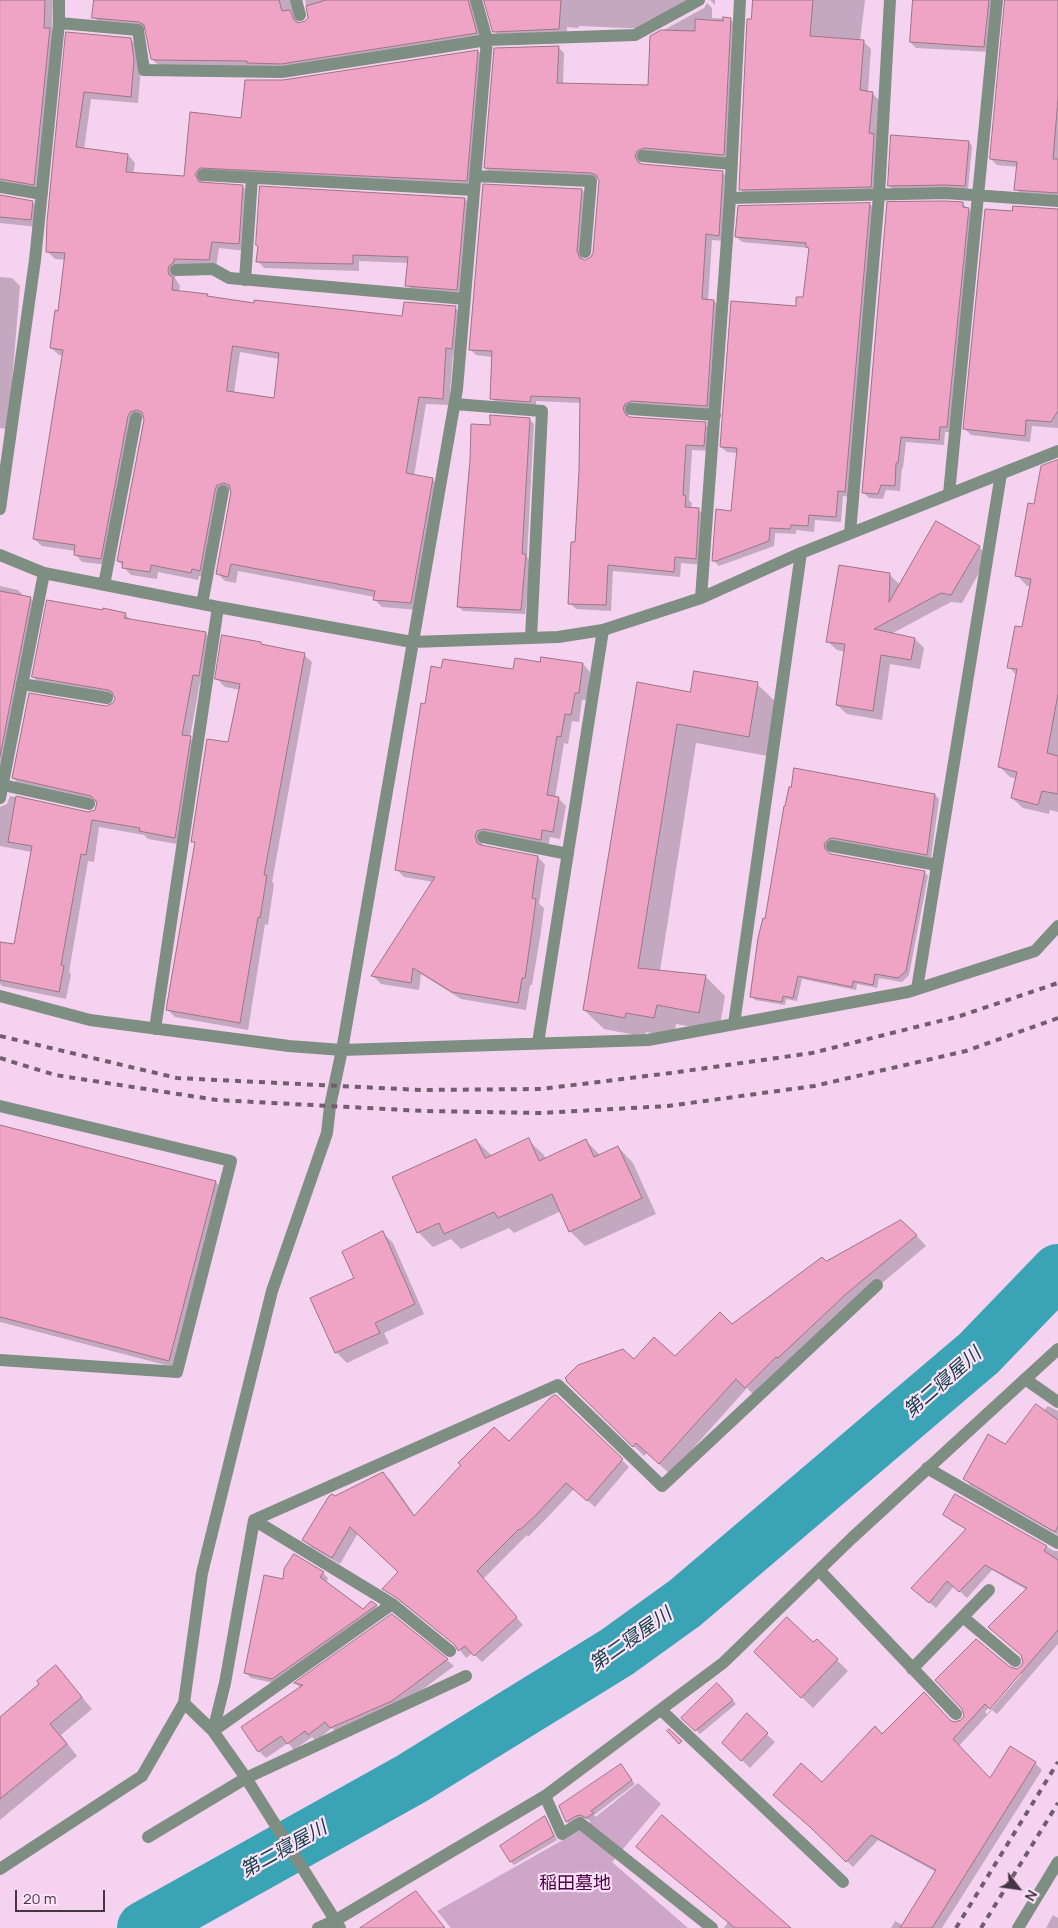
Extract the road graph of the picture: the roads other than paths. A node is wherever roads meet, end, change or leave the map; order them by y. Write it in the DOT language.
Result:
graph roads {
  1 [pos="59,0"];
  2 [pos="296,0"];
  3 [pos="476,0"];
  4 [pos="699,0"];
  5 [pos="740,0"];
  6 [pos="890,0"];
  7 [pos="997,0"];
  8 [pos="300,15"];
  9 [pos="59,24"];
  10 [pos="487,40"];
  11 [pos="644,156"];
  12 [pos="732,164"];
  13 [pos="203,175"];
  14 [pos="475,176"];
  15 [pos="252,178"];
  16 [pos="0,187"];
  17 [pos="474,190"];
  18 [pos="42,194"];
  19 [pos="878,194"];
  20 [pos="979,195"];
  21 [pos="730,198"];
  22 [pos="1058,201"];
  23 [pos="584,252"];
  24 [pos="176,270"];
  25 [pos="245,280"];
  26 [pos="465,299"];
  27 [pos="455,404"];
  28 [pos="631,409"];
  29 [pos="714,415"];
  30 [pos="136,418"];
  31 [pos="1058,451"];
  32 [pos="1001,474"];
  33 [pos="224,491"];
  34 [pos="949,494"];
  35 [pos="0,509"];
  36 [pos="850,534"];
  37 [pos="802,553"];
  38 [pos="0,555"];
  39 [pos="44,573"];
  40 [pos="104,585"];
  41 [pos="701,598"];
  42 [pos="202,604"];
  43 [pos="218,607"];
  44 [pos="603,630"];
  45 [pos="531,638"];
  46 [pos="412,642"];
  47 [pos="22,684"];
  48 [pos="107,698"];
  49 [pos="3,785"];
  50 [pos="0,798"];
  51 [pos="89,804"];
  52 [pos="483,836"];
  53 [pos="832,846"];
  54 [pos="568,854"];
  55 [pos="937,865"];
  56 [pos="1058,926"];
  57 [pos="917,989"];
  58 [pos="0,996"];
  59 [pos="734,1024"];
  60 [pos="155,1029"];
  61 [pos="538,1043"];
  62 [pos="342,1050"];
  63 [pos="0,1106"];
  64 [pos="876,1285"];
  65 [pos="1058,1349"];
  66 [pos="0,1360"];
  67 [pos="1025,1379"];
  68 [pos="1058,1402"];
  69 [pos="927,1468"];
  70 [pos="254,1520"];
  71 [pos="1058,1543"];
  72 [pos="819,1570"];
  73 [pos="989,1590"];
  74 [pos="392,1604"];
  75 [pos="963,1617"];
  76 [pos="450,1651"];
  77 [pos="1014,1661"];
  78 [pos="912,1669"];
  79 [pos="466,1676"];
  80 [pos="184,1703"];
  81 [pos="661,1710"];
  82 [pos="956,1714"];
  83 [pos="213,1731"];
  84 [pos="246,1778"];
  85 [pos="545,1796"];
  86 [pos="148,1837"];
  87 [pos="1058,1862"];
  88 [pos="0,1869"];
  89 [pos="843,1882"];
  90 [pos="338,1924"];
  91 [pos="318,1928"];
  92 [pos="712,1928"];
  93 [pos="1018,1928"];
  1 -- 9 [label="street"];
  2 -- 8 [label="street"];
  3 -- 10 [label="street"];
  4 -- 10 [label="street"];
  5 -- 12 [label="street"];
  6 -- 19 [label="street"];
  7 -- 20 [label="street"];
  9 -- 10 [label="street"];
  9 -- 18 [label="street"];
  10 -- 14 [label="street"];
  11 -- 12 [label="street"];
  12 -- 21 [label="street"];
  13 -- 15 [label="street"];
  14 -- 17 [label="street"];
  14 -- 23 [label="street"];
  15 -- 17 [label="street"];
  15 -- 25 [label="street"];
  16 -- 18 [label="street"];
  17 -- 26 [label="street"];
  18 -- 35 [label="street"];
  19 -- 20 [label="street"];
  19 -- 21 [label="street"];
  19 -- 36 [label="street"];
  20 -- 22 [label="street"];
  20 -- 34 [label="street"];
  21 -- 29 [label="street"];
  24 -- 25 [label="street"];
  25 -- 26 [label="street"];
  26 -- 27 [label="street"];
  27 -- 45 [label="street"];
  27 -- 46 [label="street"];
  28 -- 29 [label="street"];
  29 -- 41 [label="street"];
  30 -- 40 [label="street"];
  31 -- 32 [label="street"];
  32 -- 34 [label="street"];
  32 -- 55 [label="street"];
  33 -- 42 [label="street"];
  34 -- 36 [label="street"];
  36 -- 37 [label="street"];
  37 -- 41 [label="street"];
  37 -- 59 [label="street"];
  38 -- 39 [label="street"];
  39 -- 40 [label="street"];
  39 -- 47 [label="street"];
  40 -- 42 [label="street"];
  41 -- 44 [label="street"];
  42 -- 43 [label="street"];
  43 -- 46 [label="street"];
  43 -- 60 [label="street"];
  44 -- 45 [label="street"];
  44 -- 54 [label="street"];
  45 -- 46 [label="street"];
  46 -- 62 [label="street"];
  47 -- 48 [label="street"];
  47 -- 49 [label="street"];
  49 -- 50 [label="street"];
  49 -- 51 [label="street"];
  52 -- 54 [label="street"];
  53 -- 55 [label="street"];
  54 -- 61 [label="street"];
  55 -- 57 [label="street"];
  56 -- 57 [label="street"];
  57 -- 59 [label="street"];
  58 -- 60 [label="street"];
  59 -- 61 [label="street"];
  60 -- 62 [label="street"];
  61 -- 62 [label="street"];
  62 -- 80 [label="street"];
  63 -- 66 [label="street"];
  64 -- 70 [label="street"];
  65 -- 67 [label="street"];
  67 -- 68 [label="street"];
  67 -- 69 [label="street"];
  69 -- 71 [label="street"];
  69 -- 72 [label="street"];
  70 -- 74 [label="street"];
  70 -- 83 [label="street"];
  72 -- 78 [label="street"];
  72 -- 81 [label="street"];
  73 -- 75 [label="street"];
  74 -- 76 [label="street"];
  74 -- 83 [label="street"];
  75 -- 77 [label="street"];
  75 -- 78 [label="street"];
  78 -- 82 [label="street"];
  79 -- 84 [label="street"];
  80 -- 83 [label="street"];
  80 -- 88 [label="street"];
  81 -- 85 [label="street"];
  81 -- 89 [label="street"];
  83 -- 84 [label="street"];
  84 -- 86 [label="street"];
  84 -- 90 [label="street"];
  85 -- 90 [label="street"];
  85 -- 92 [label="street"];
  87 -- 93 [label="street"];
  90 -- 91 [label="street"];
}
